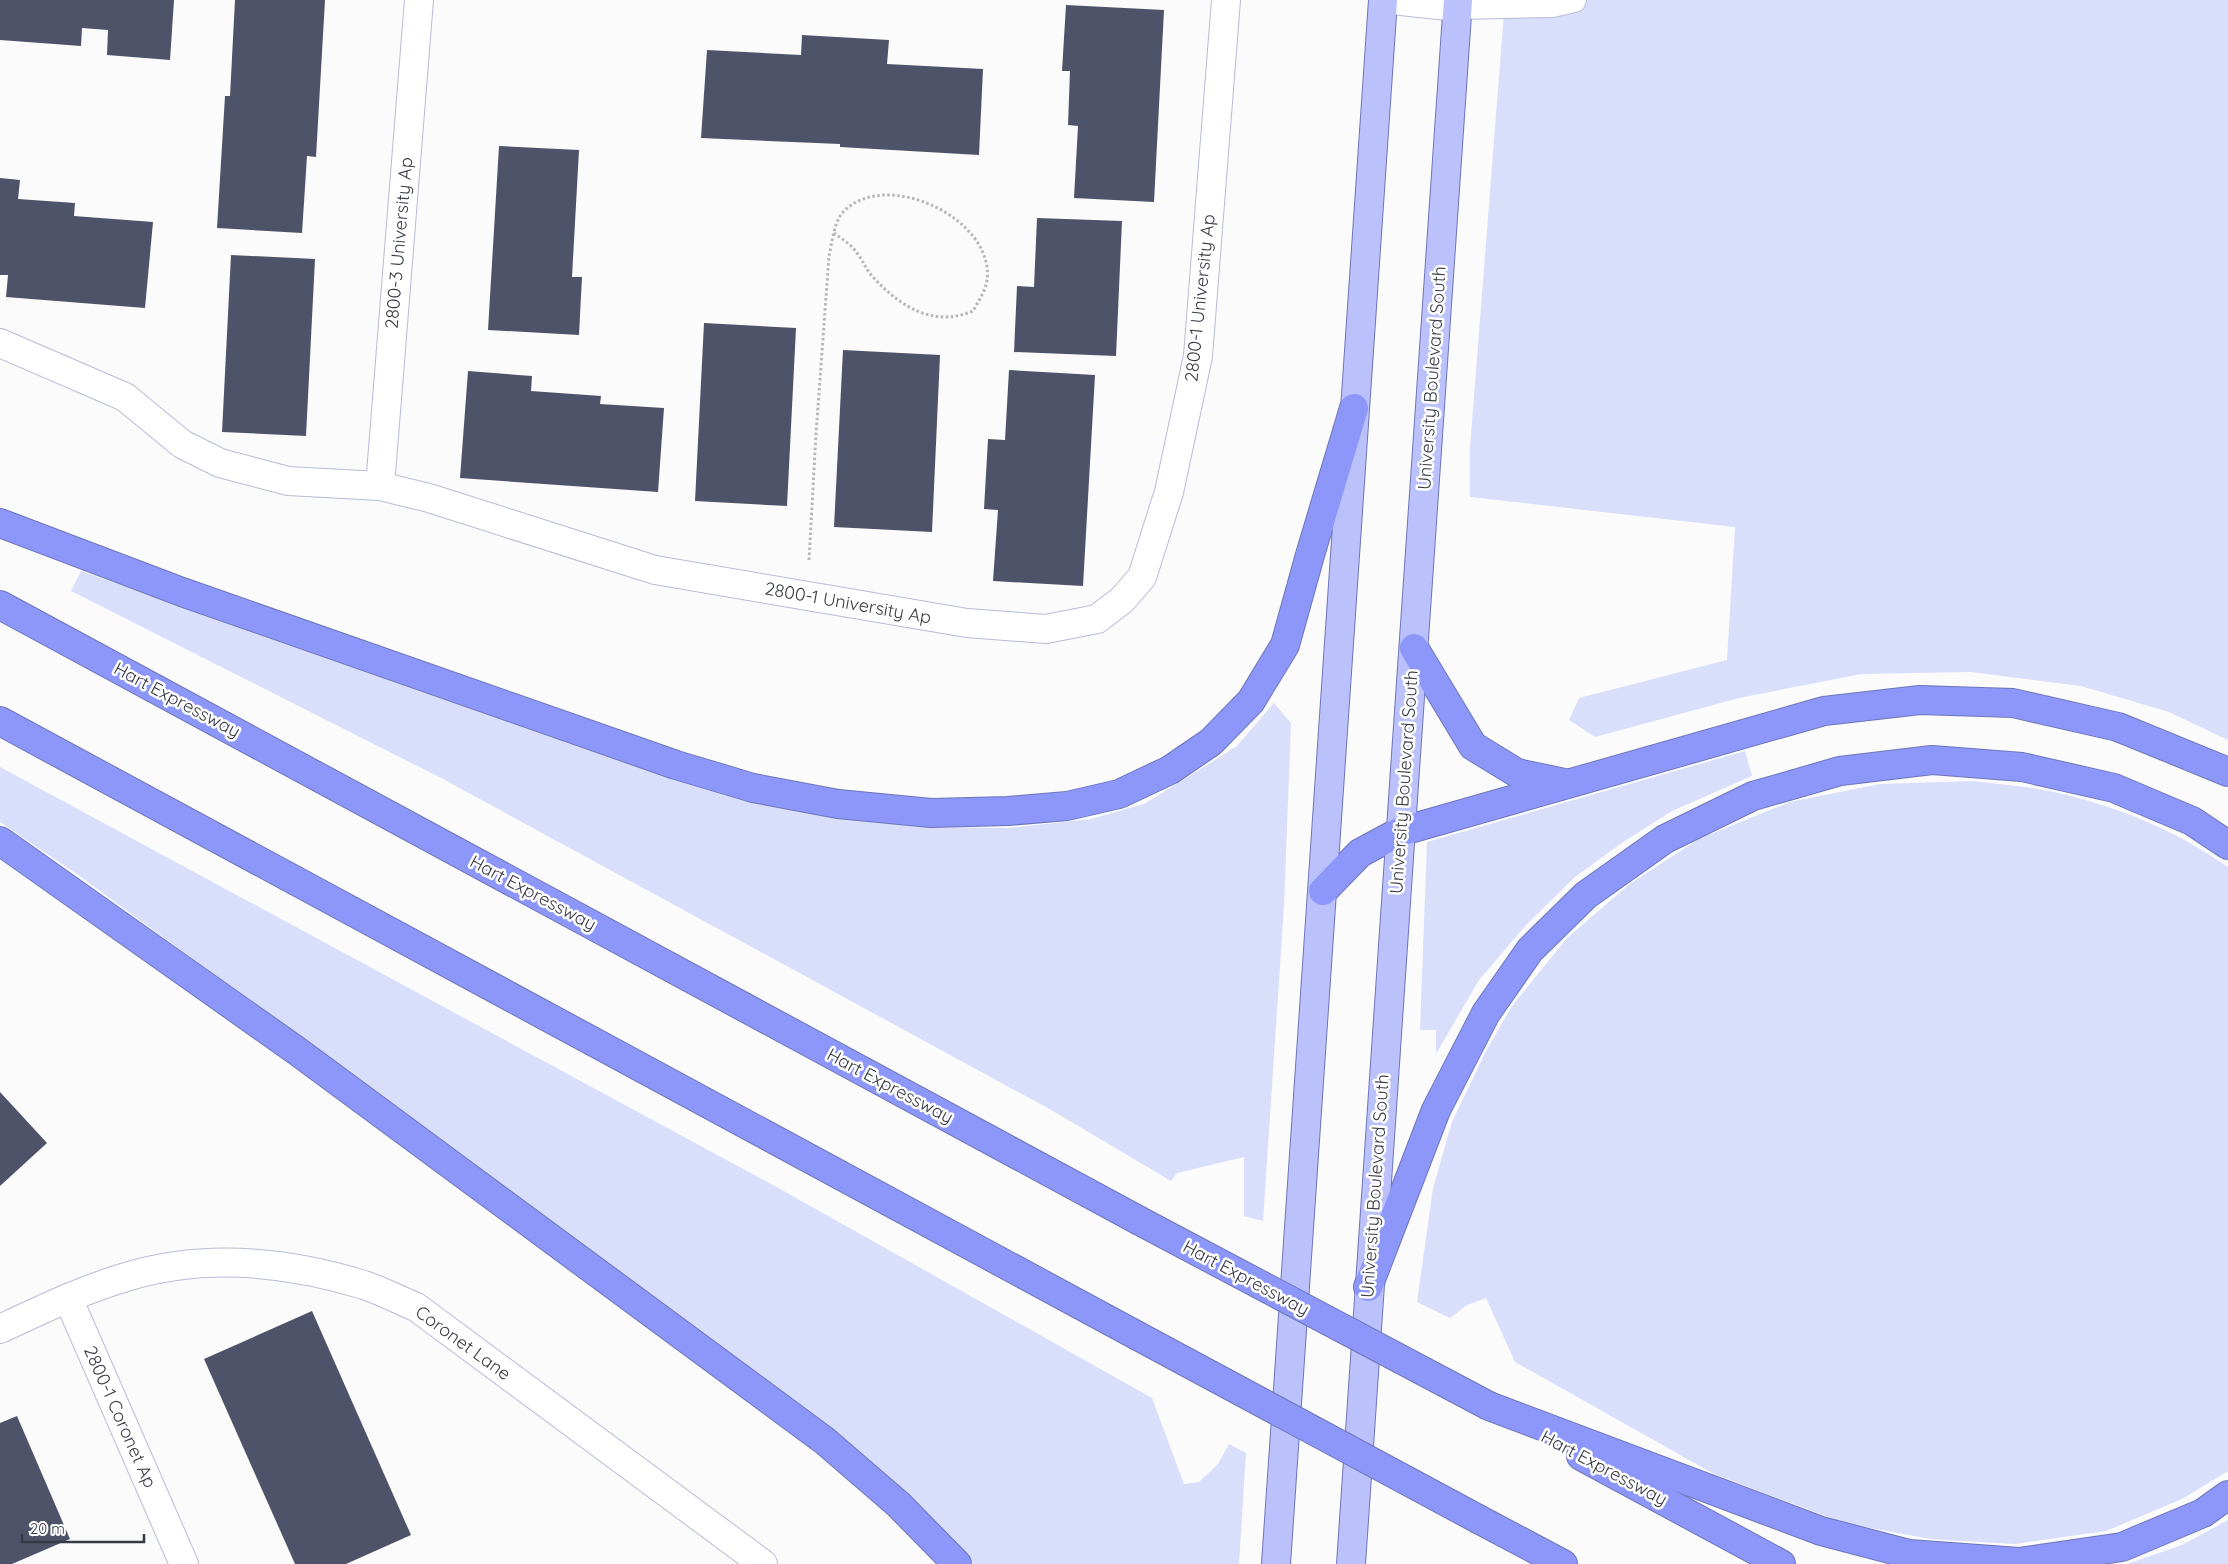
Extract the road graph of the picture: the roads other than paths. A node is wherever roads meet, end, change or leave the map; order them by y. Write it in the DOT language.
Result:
graph roads {
  1 [pos="419,0"];
  2 [pos="1226,0"];
  3 [pos="1383,0"];
  4 [pos="1392,0"];
  5 [pos="1574,0"];
  6 [pos="1458,3"];
  7 [pos="0,343"];
  8 [pos="1354,408"];
  9 [pos="380,486"];
  10 [pos="0,523"];
  11 [pos="0,605"];
  12 [pos="1414,648"];
  13 [pos="0,722"];
  14 [pos="2228,772"];
  15 [pos="1568,784"];
  16 [pos="1399,832"];
  17 [pos="0,841"];
  18 [pos="2228,845"];
  19 [pos="1323,891"];
  20 [pos="1368,1287"];
  21 [pos="68,1298"];
  22 [pos="0,1329"];
  23 [pos="1489,1406"];
  24 [pos="2228,1495"];
  25 [pos="184,1564"];
  26 [pos="764,1564"];
  27 [pos="958,1564"];
  28 [pos="1276,1564"];
  29 [pos="1350,1564"];
  30 [pos="1563,1564"];
  31 [pos="1781,1564"];
  1 -- 9 [label="street, 2800-3 University Ap"];
  2 -- 9 [label="street, 2800-1 University Ap"];
  3 -- 8 [label="main road"];
  4 -- 6 [label="street"];
  5 -- 6 [label="lane"];
  6 -- 12 [label="main road, University Boulevard South"];
  7 -- 9 [label="street, 2800-1 University Ap"];
  8 -- 10 [label="highway"];
  8 -- 19 [label="main road"];
  11 -- 23 [label="highway, Hart Expressway, bridge"];
  12 -- 15 [label="highway"];
  12 -- 16 [label="main road, University Boulevard South"];
  13 -- 30 [label="highway, bridge"];
  14 -- 15 [label="highway"];
  15 -- 16 [label="highway"];
  16 -- 19 [label="highway"];
  16 -- 20 [label="main road, University Boulevard South"];
  17 -- 27 [label="highway"];
  18 -- 20 [label="highway"];
  19 -- 28 [label="main road"];
  20 -- 29 [label="main road, University Boulevard South"];
  21 -- 22 [label="street, Coronet Lane"];
  21 -- 25 [label="street, 2800-1 Coronet Ap"];
  21 -- 26 [label="street, Coronet Lane"];
  23 -- 24 [label="highway"];
  23 -- 31 [label="highway, Hart Expressway"];
}
